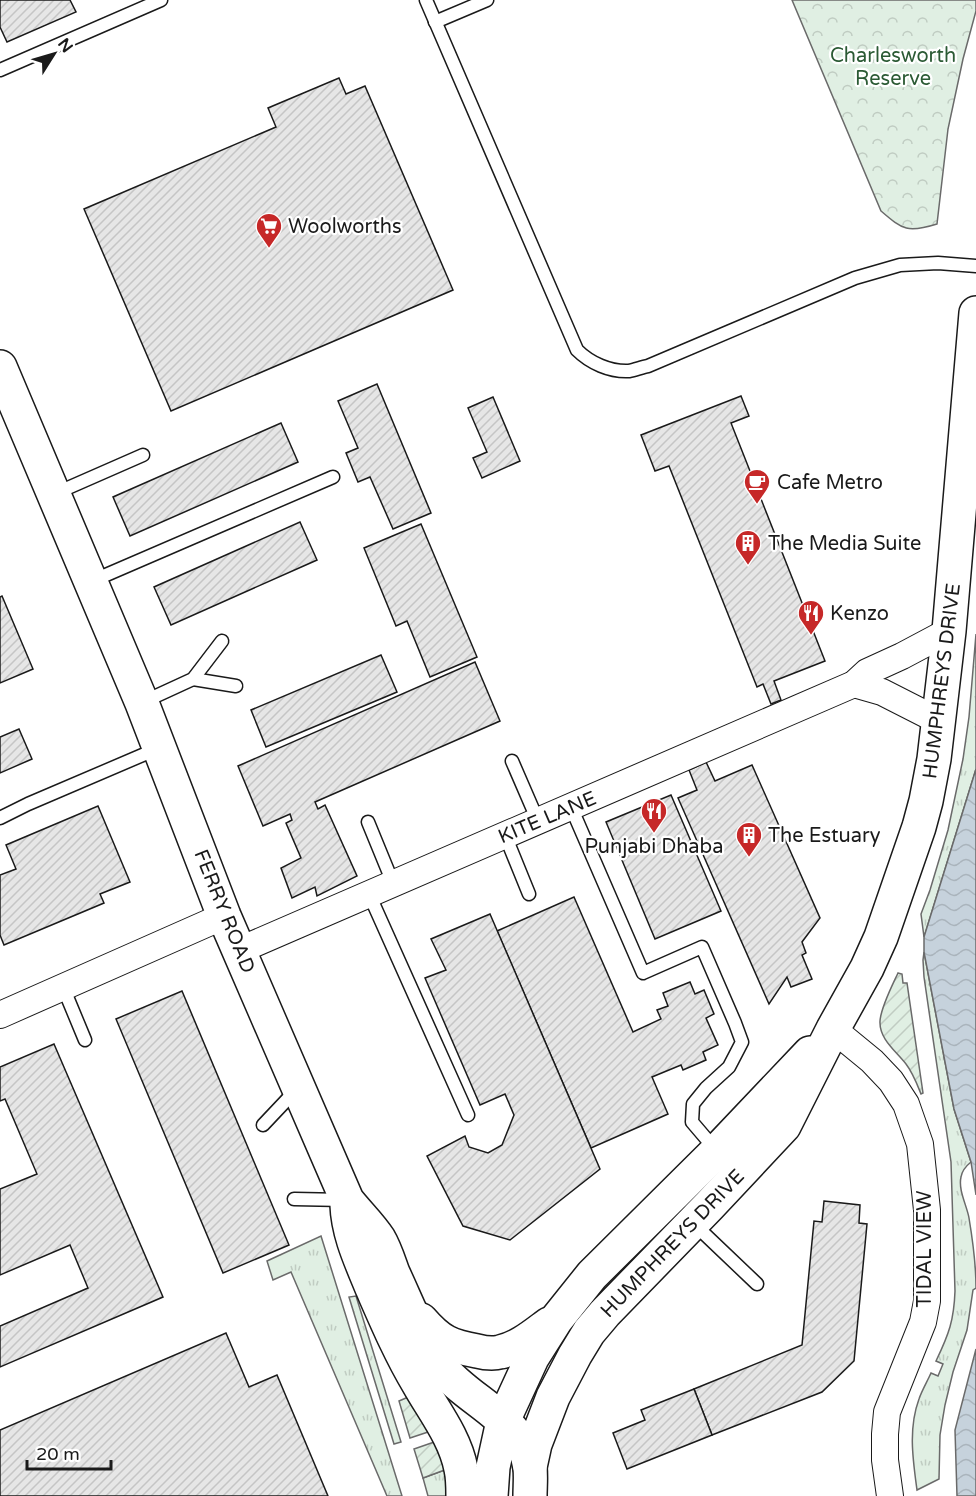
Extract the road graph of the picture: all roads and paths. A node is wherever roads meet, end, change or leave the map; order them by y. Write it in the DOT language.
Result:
graph roads {
  1 [pos="161,0"];
  2 [pos="426,0"];
  3 [pos="487,0"];
  4 [pos="435,22"];
  5 [pos="0,70"];
  6 [pos="976,266"];
  7 [pos="976,313"];
  8 [pos="4,387"];
  9 [pos="143,455"];
  10 [pos="333,477"];
  11 [pos="54,494"];
  12 [pos="92,582"];
  13 [pos="949,631"];
  14 [pos="222,641"];
  15 [pos="193,679"];
  16 [pos="854,684"];
  17 [pos="236,686"];
  18 [pos="142,703"];
  19 [pos="939,721"];
  20 [pos="161,748"];
  21 [pos="512,761"];
  22 [pos="571,807"];
  23 [pos="0,818"];
  24 [pos="538,821"];
  25 [pos="368,822"];
  26 [pos="505,835"];
  27 [pos="393,883"];
  28 [pos="369,894"];
  29 [pos="530,894"];
  30 [pos="224,916"];
  31 [pos="240,950"];
  32 [pos="63,987"];
  33 [pos="0,1015"];
  34 [pos="833,1029"];
  35 [pos="85,1040"];
  36 [pos="299,1087"];
  37 [pos="468,1115"];
  38 [pos="263,1125"];
  39 [pos="717,1151"];
  40 [pos="294,1199"];
  41 [pos="346,1200"];
  42 [pos="693,1222"];
  43 [pos="757,1284"];
  44 [pos="407,1303"];
  45 [pos="556,1320"];
  46 [pos="503,1421"];
  47 [pos="530,1482"];
  48 [pos="463,1496"];
  49 [pos="491,1496"];
  50 [pos="890,1496"];
  1 -- 5 [label="lane"];
  2 -- 4 [label="lane"];
  3 -- 4 [label="lane"];
  4 -- 6 [label="lane"];
  7 -- 13 [label="main road, HUMPHREYS DRIVE"];
  8 -- 11 [label="main road, FERRY ROAD"];
  9 -- 11 [label="lane"];
  10 -- 12 [label="lane"];
  11 -- 12 [label="main road, FERRY ROAD"];
  12 -- 18 [label="main road, FERRY ROAD"];
  13 -- 16 [label="street, KITE LANE"];
  13 -- 19 [label="main road, HUMPHREYS DRIVE"];
  14 -- 15 [label="lane"];
  15 -- 17 [label="lane"];
  15 -- 18 [label="lane"];
  16 -- 19 [label="street"];
  16 -- 22 [label="street, KITE LANE"];
  18 -- 20 [label="main road, FERRY ROAD"];
  19 -- 34 [label="main road, HUMPHREYS DRIVE"];
  20 -- 23 [label="lane"];
  20 -- 30 [label="main road, FERRY ROAD"];
  21 -- 24 [label="lane"];
  22 -- 24 [label="street, KITE LANE"];
  22 -- 39 [label="lane"];
  24 -- 26 [label="street, KITE LANE"];
  25 -- 27 [label="lane"];
  26 -- 27 [label="street, KITE LANE"];
  26 -- 29 [label="lane"];
  27 -- 28 [label="street, KITE LANE"];
  28 -- 31 [label="street, KITE LANE"];
  28 -- 37 [label="lane"];
  30 -- 31 [label="main road, FERRY ROAD"];
  30 -- 32 [label="street"];
  31 -- 36 [label="main road, FERRY ROAD"];
  32 -- 33 [label="street"];
  32 -- 35 [label="lane"];
  34 -- 39 [label="main road, HUMPHREYS DRIVE"];
  34 -- 42 [label="main road, HUMPHREYS DRIVE"];
  34 -- 50 [label="street, TIDAL VIEW"];
  36 -- 38 [label="lane"];
  36 -- 41 [label="main road, FERRY ROAD"];
  39 -- 45 [label="main road, HUMPHREYS DRIVE"];
  40 -- 41 [label="lane"];
  41 -- 44 [label="main road, FERRY ROAD"];
  41 -- 48 [label="main road"];
  42 -- 43 [label="lane"];
  42 -- 47 [label="main road, HUMPHREYS DRIVE"];
  44 -- 45 [label="main road"];
  44 -- 46 [label="main road, FERRY ROAD"];
  45 -- 46 [label="main road, HUMPHREYS DRIVE"];
  46 -- 47 [label="main road, FERRY ROAD"];
  46 -- 49 [label="main road"];
}
